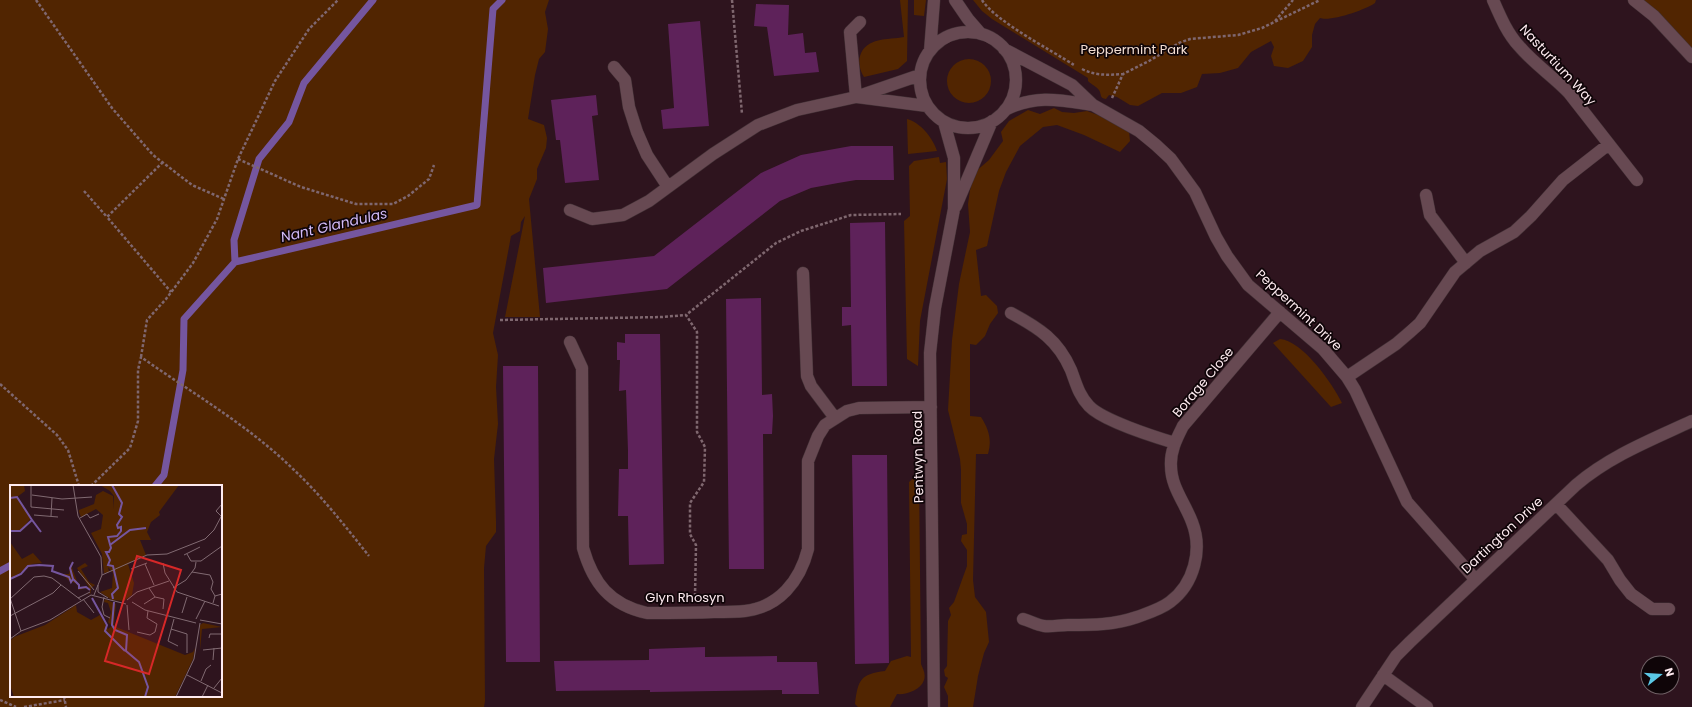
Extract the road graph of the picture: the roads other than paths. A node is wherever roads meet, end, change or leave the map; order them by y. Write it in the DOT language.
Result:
graph roads {
  1 [pos="934,0"];
  2 [pos="955,0"];
  3 [pos="1493,0"];
  4 [pos="1634,0"];
  5 [pos="860,22"];
  6 [pos="981,34"];
  7 [pos="1004,49"];
  8 [pos="930,51"];
  9 [pos="1692,57"];
  10 [pos="614,67"];
  11 [pos="920,75"];
  12 [pos="856,96"];
  13 [pos="1093,105"];
  14 [pos="927,106"];
  15 [pos="1005,110"];
  16 [pos="944,122"];
  17 [pos="992,122"];
  18 [pos="1609,144"];
  19 [pos="1637,180"];
  20 [pos="668,187"];
  21 [pos="1426,195"];
  22 [pos="954,209"];
  23 [pos="570,210"];
  24 [pos="1466,263"];
  25 [pos="803,273"];
  26 [pos="1280,312"];
  27 [pos="1011,313"];
  28 [pos="570,342"];
  29 [pos="1347,377"];
  30 [pos="931,407"];
  31 [pos="835,418"];
  32 [pos="1692,421"];
  33 [pos="1175,443"];
  34 [pos="1556,504"];
  35 [pos="1475,579"];
  36 [pos="1669,609"];
  37 [pos="1023,619"];
  38 [pos="1383,676"];
  39 [pos="934,707"];
  40 [pos="1362,707"];
  41 [pos="1426,707"];
  1 -- 8 [label="street"];
  2 -- 6 [label="street"];
  3 -- 18 [label="street, Nasturtium Way"];
  4 -- 9 [label="street"];
  5 -- 12 [label="street"];
  6 -- 7 [label="street"];
  6 -- 8 [label="street"];
  7 -- 13 [label="street, Peppermint Drive"];
  7 -- 15 [label="street"];
  8 -- 11 [label="street"];
  10 -- 20 [label="street"];
  11 -- 12 [label="street"];
  11 -- 14 [label="street"];
  12 -- 14 [label="street"];
  12 -- 20 [label="street"];
  13 -- 15 [label="street, Peppermint Drive"];
  13 -- 26 [label="street, Peppermint Drive"];
  14 -- 16 [label="street"];
  15 -- 17 [label="street"];
  16 -- 17 [label="street"];
  16 -- 22 [label="street, Pentwyn Road"];
  17 -- 22 [label="street, Pentwyn Road"];
  18 -- 19 [label="street, Nasturtium Way"];
  18 -- 24 [label="street"];
  20 -- 23 [label="street"];
  21 -- 24 [label="street"];
  22 -- 30 [label="street, Pentwyn Road"];
  24 -- 29 [label="street"];
  25 -- 31 [label="street"];
  26 -- 29 [label="street, Peppermint Drive"];
  26 -- 33 [label="street, Borage Close"];
  27 -- 33 [label="street"];
  28 -- 31 [label="street, Glyn Rhosyn"];
  29 -- 35 [label="street, Peppermint Drive"];
  30 -- 31 [label="street, Glyn Rhosyn"];
  30 -- 39 [label="street, Pentwyn Road"];
  32 -- 34 [label="street, Dartington Drive"];
  33 -- 37 [label="street, Borage Close"];
  34 -- 35 [label="street, Dartington Drive"];
  34 -- 36 [label="street"];
  35 -- 38 [label="street, Dartington Drive"];
  38 -- 40 [label="street, Dartington Drive"];
  38 -- 41 [label="street"];
}
